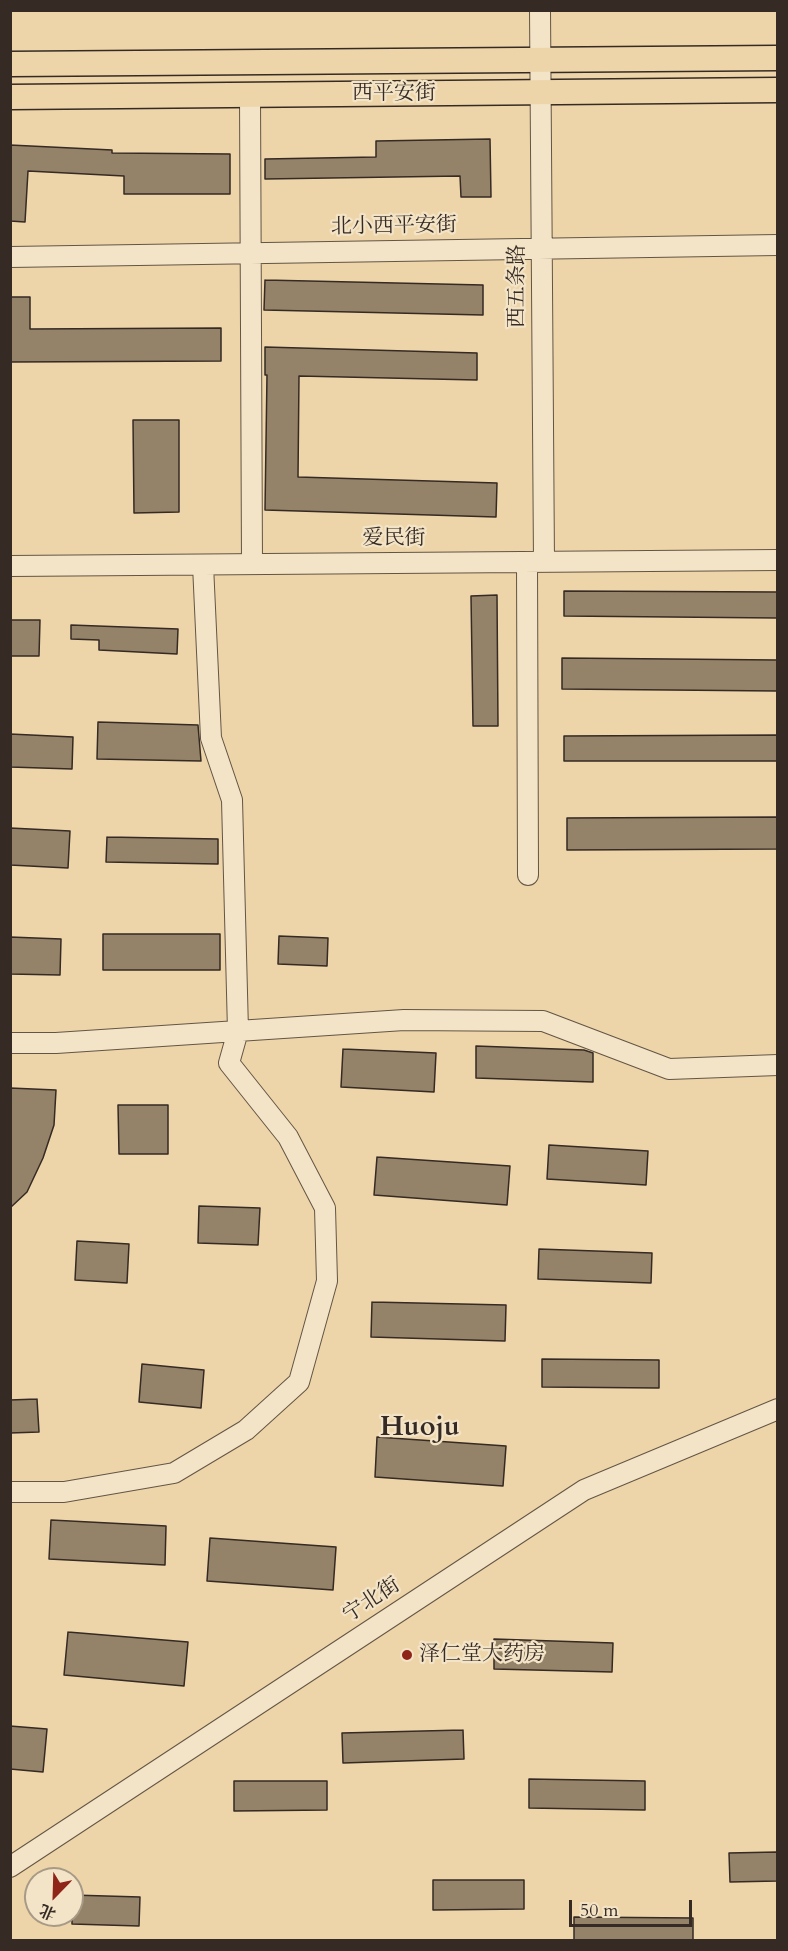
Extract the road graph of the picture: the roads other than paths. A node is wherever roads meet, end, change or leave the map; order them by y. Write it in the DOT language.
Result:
graph roads {
  1 [pos="540,10"];
  2 [pos="777,58"];
  3 [pos="542,60"];
  4 [pos="10,64"];
  5 [pos="777,90"];
  6 [pos="540,93"];
  7 [pos="250,96"];
  8 [pos="10,98"];
  9 [pos="777,245"];
  10 [pos="542,249"];
  11 [pos="251,254"];
  12 [pos="10,257"];
  13 [pos="777,560"];
  14 [pos="535,562"];
  15 [pos="252,564"];
  16 [pos="203,565"];
  17 [pos="10,566"];
  18 [pos="528,875"];
  19 [pos="238,1030"];
  20 [pos="10,1043"];
  21 [pos="777,1065"];
  22 [pos="777,1409"];
  23 [pos="10,1492"];
  24 [pos="10,1867"];
  1 -- 3 [label="street, 西五条路"];
  2 -- 3 [label="main road, 西平安街"];
  3 -- 4 [label="main road, 西平安街"];
  3 -- 6 [label="street, 西五条路"];
  5 -- 6 [label="main road, 西平安街"];
  6 -- 7 [label="main road, 西平安街"];
  6 -- 10 [label="street, 西五条路"];
  7 -- 8 [label="main road, 西平安街"];
  7 -- 11 [label="street"];
  9 -- 10 [label="street, 北小西平安街"];
  10 -- 11 [label="street, 北小西平安街"];
  10 -- 14 [label="street, 西五条路"];
  11 -- 12 [label="street, 北小西平安街"];
  11 -- 15 [label="street"];
  13 -- 14 [label="street, 爱民街"];
  14 -- 15 [label="street, 爱民街"];
  14 -- 18 [label="street, 西五条路"];
  15 -- 16 [label="street, 爱民街"];
  16 -- 17 [label="street, 爱民街"];
  16 -- 19 [label="street"];
  19 -- 20 [label="street"];
  19 -- 21 [label="street"];
  19 -- 23 [label="street"];
  22 -- 24 [label="street, 宁北街"];
}
